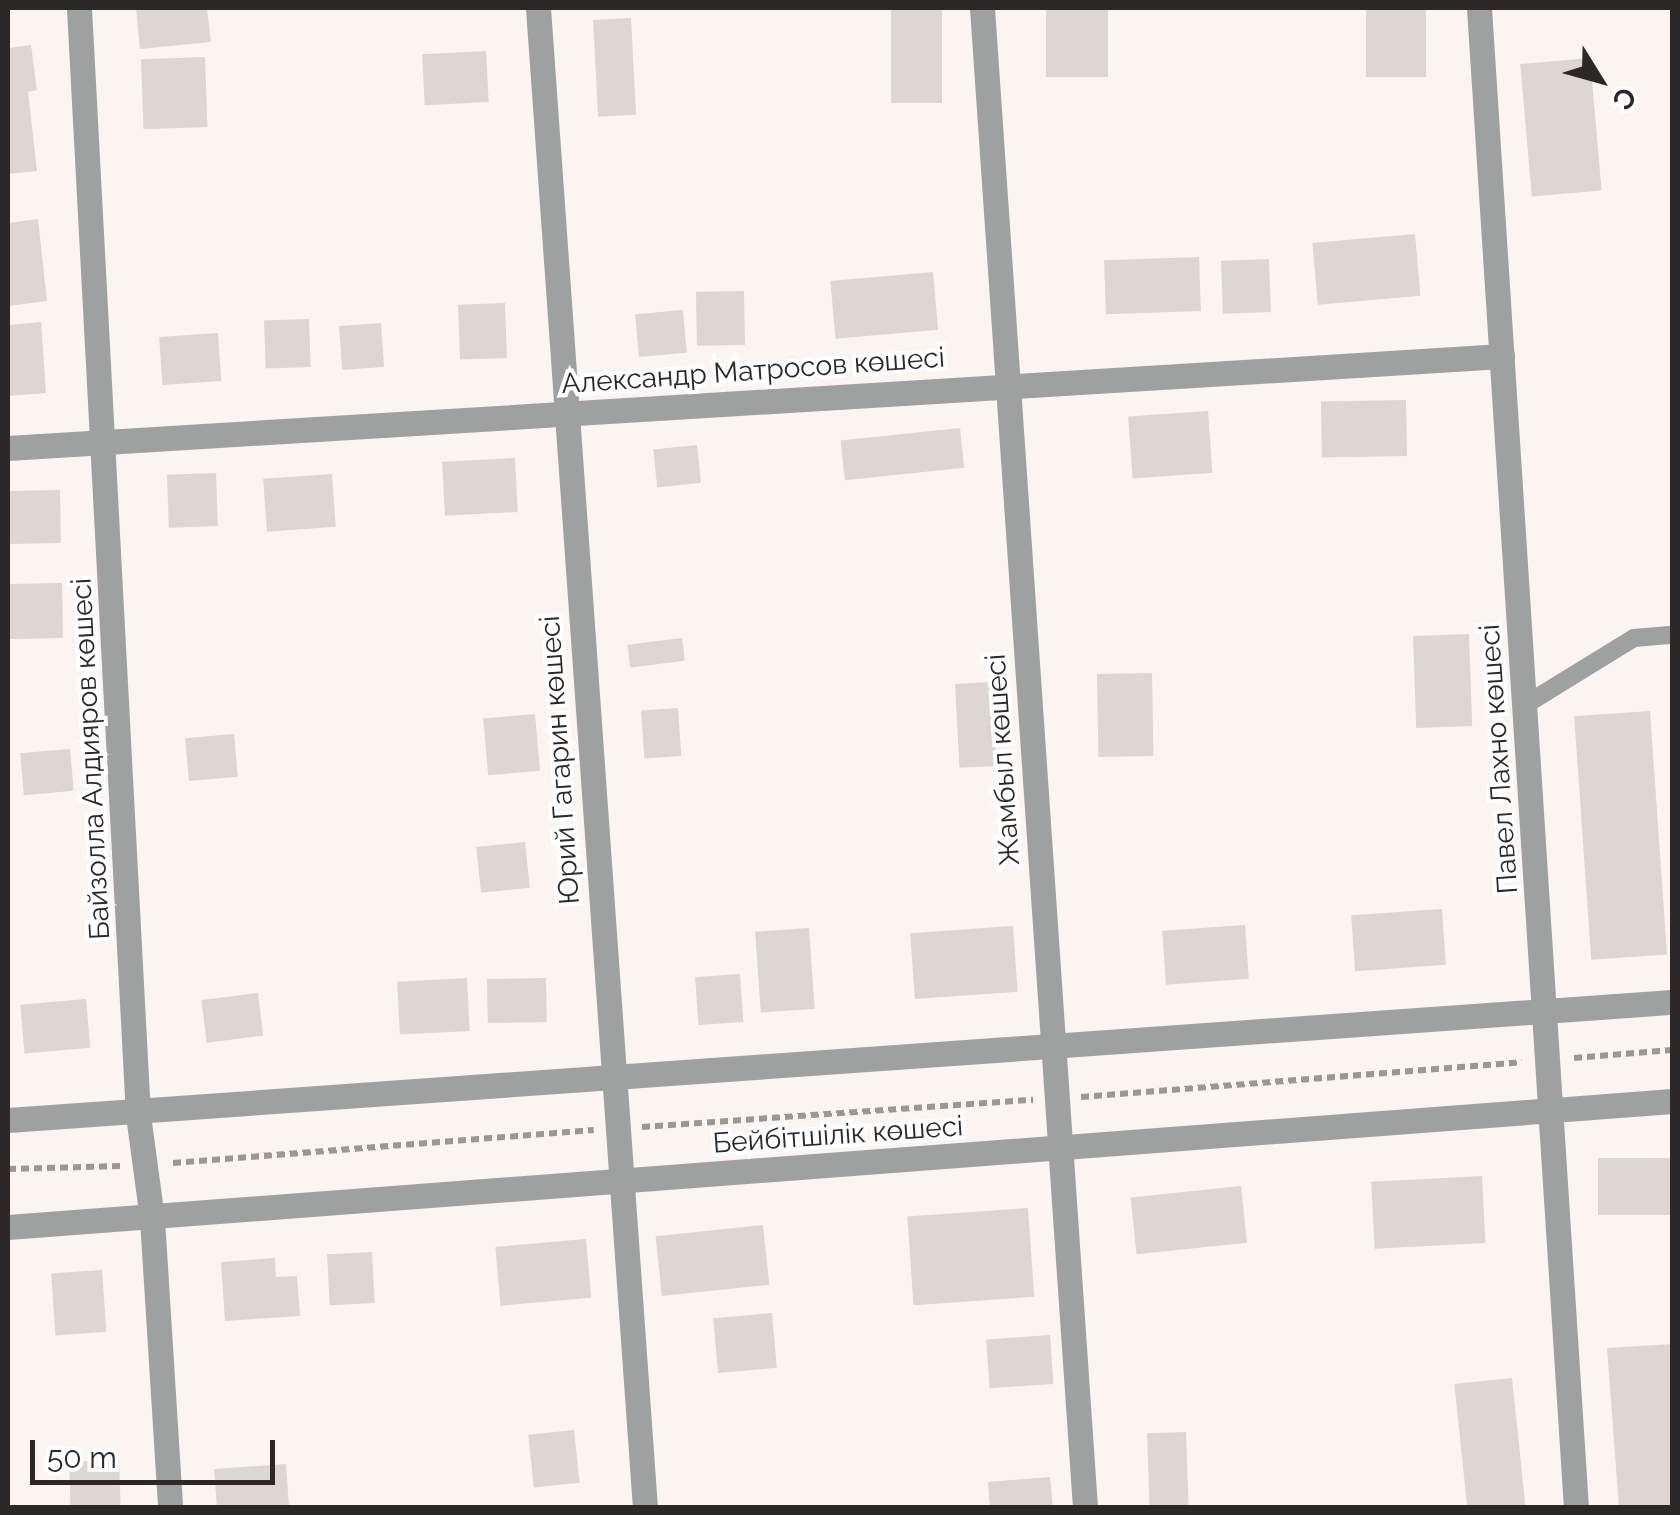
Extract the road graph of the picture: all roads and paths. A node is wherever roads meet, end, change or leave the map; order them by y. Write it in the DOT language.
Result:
graph roads {
  1 [pos="79,8"];
  2 [pos="538,8"];
  3 [pos="982,8"];
  4 [pos="1479,8"];
  5 [pos="1502,356"];
  6 [pos="1008,385"];
  7 [pos="566,414"];
  8 [pos="106,441"];
  9 [pos="8,448"];
  10 [pos="1672,634"];
  11 [pos="1525,705"];
  12 [pos="1672,1002"];
  13 [pos="1546,1012"];
  14 [pos="1053,1048"];
  15 [pos="1672,1050"];
  16 [pos="1548,1060"];
  17 [pos="611,1080"];
  18 [pos="1056,1099"];
  19 [pos="1672,1101"];
  20 [pos="1552,1111"];
  21 [pos="138,1116"];
  22 [pos="8,1120"];
  23 [pos="615,1128"];
  24 [pos="1060,1148"];
  25 [pos="144,1165"];
  26 [pos="8,1169"];
  27 [pos="620,1182"];
  28 [pos="152,1219"];
  29 [pos="8,1227"];
  30 [pos="170,1508"];
  31 [pos="645,1508"];
  32 [pos="1085,1508"];
  33 [pos="1576,1508"];
  1 -- 8 [label="street, Байзолла Алдияров көшесі"];
  2 -- 7 [label="street, Юрий Гагарин көшесі"];
  3 -- 6 [label="street, Жамбыл көшесі"];
  4 -- 5 [label="street, Павел Лахно көшесі"];
  5 -- 6 [label="street, Александр Матросов көшесі"];
  5 -- 11 [label="street, Павел Лахно көшесі"];
  6 -- 7 [label="street, Александр Матросов көшесі"];
  6 -- 14 [label="street, Жамбыл көшесі"];
  7 -- 8 [label="street, Александр Матросов көшесі"];
  7 -- 17 [label="street, Юрий Гагарин көшесі"];
  8 -- 9 [label="street, Александр Матросов көшесі"];
  8 -- 21 [label="street, Байзолла Алдияров көшесі"];
  10 -- 11 [label="lane"];
  11 -- 13 [label="street, Павел Лахно көшесі"];
  12 -- 13 [label="street"];
  13 -- 14 [label="street"];
  13 -- 16 [label="street, Павел Лахно көшесі"];
  14 -- 17 [label="street"];
  14 -- 18 [label="street, Жамбыл көшесі"];
  15 -- 16 [label="path"];
  16 -- 18 [label="path"];
  16 -- 20 [label="street, Павел Лахно көшесі"];
  17 -- 21 [label="street"];
  17 -- 23 [label="street, Юрий Гагарин көшесі"];
  18 -- 23 [label="path"];
  18 -- 24 [label="street, Жамбыл көшесі"];
  19 -- 20 [label="street, Бейбітшілік көшесі"];
  20 -- 24 [label="street, Бейбітшілік көшесі"];
  20 -- 33 [label="street, Павел Лахно көшесі"];
  21 -- 22 [label="street"];
  21 -- 25 [label="street, Байзолла Алдияров көшесі"];
  23 -- 25 [label="path"];
  23 -- 27 [label="street, Юрий Гагарин көшесі"];
  24 -- 27 [label="street, Бейбітшілік көшесі"];
  24 -- 32 [label="street, Жамбыл көшесі"];
  25 -- 26 [label="path"];
  25 -- 28 [label="street, Байзолла Алдияров көшесі"];
  27 -- 28 [label="street, Бейбітшілік көшесі"];
  27 -- 31 [label="street, Юрий Гагарин көшесі"];
  28 -- 29 [label="street, Бейбітшілік көшесі"];
  28 -- 30 [label="street, Байзолла Алдияров көшесі"];
}
